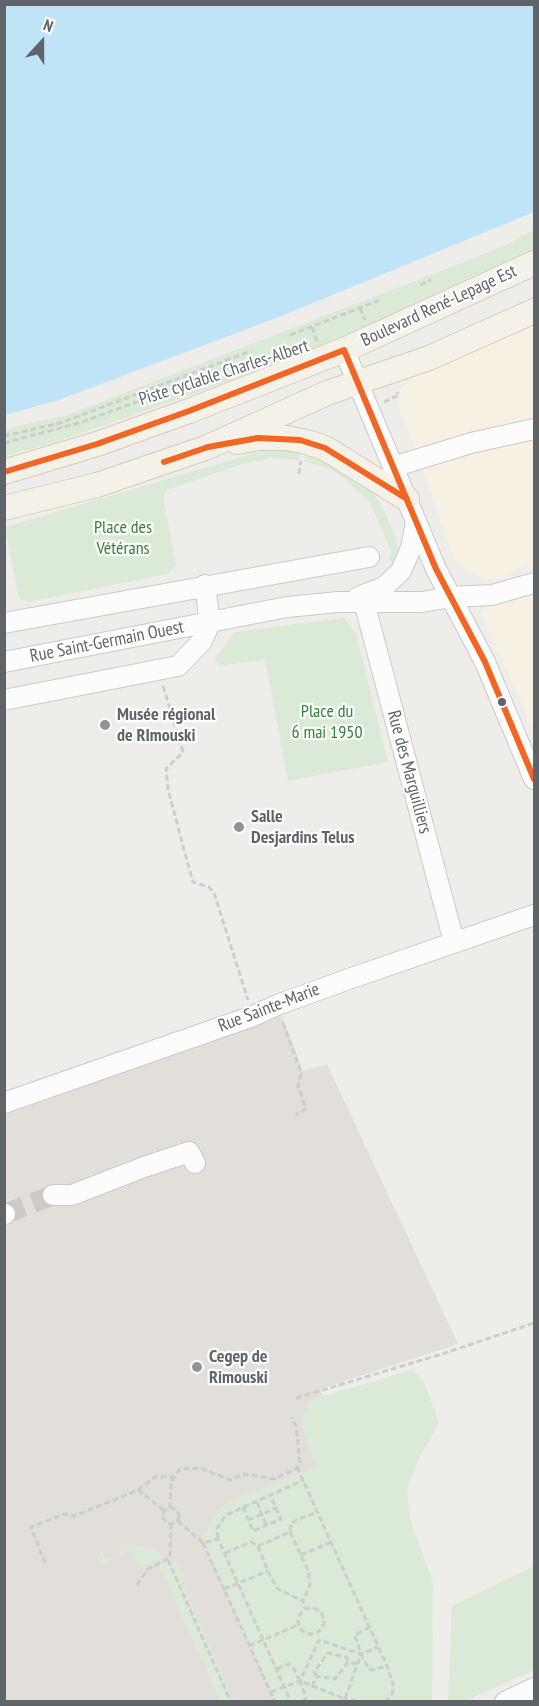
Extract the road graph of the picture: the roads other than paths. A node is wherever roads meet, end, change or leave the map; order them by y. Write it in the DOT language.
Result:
graph roads {
  1 [pos="534,263"];
  2 [pos="534,311"];
  3 [pos="335,344"];
  4 [pos="357,382"];
  5 [pos="534,429"];
  6 [pos="208,447"];
  7 [pos="393,467"];
  8 [pos="4,472"];
  9 [pos="407,499"];
  10 [pos="4,508"];
  11 [pos="416,522"];
  12 [pos="369,556"];
  13 [pos="534,583"];
  14 [pos="205,585"];
  15 [pos="451,597"];
  16 [pos="338,602"];
  17 [pos="364,602"];
  18 [pos="4,622"];
  19 [pos="210,623"];
  20 [pos="4,662"];
  21 [pos="4,700"];
  22 [pos="528,748"];
  23 [pos="534,779"];
  24 [pos="534,915"];
  25 [pos="454,942"];
  26 [pos="4,1102"];
  27 [pos="195,1163"];
  28 [pos="53,1195"];
  29 [pos="534,1688"];
  30 [pos="505,1701"];
  1 -- 3 [label="main road, Boulevard René-Lepage Est"];
  2 -- 4 [label="main road, Boulevard René-Lepage Est"];
  3 -- 4 [label="street"];
  3 -- 8 [label="main road, Boulevard René-Lepage Est"];
  4 -- 6 [label="main road, Boulevard René-Lepage Est"];
  4 -- 7 [label="street"];
  5 -- 7 [label="street"];
  6 -- 9 [label="main road"];
  6 -- 10 [label="main road"];
  7 -- 9 [label="street"];
  9 -- 11 [label="street"];
  11 -- 15 [label="street"];
  11 -- 16 [label="street"];
  12 -- 14 [label="street"];
  13 -- 15 [label="street, Rue Saint-Germain Ouest"];
  14 -- 18 [label="street"];
  14 -- 19 [label="street"];
  15 -- 17 [label="street, Rue Saint-Germain Ouest"];
  15 -- 22 [label="street"];
  16 -- 17 [label="street, Rue Saint-Germain Ouest"];
  16 -- 19 [label="street, Rue Saint-Germain Ouest"];
  17 -- 25 [label="street, Rue des Marguilliers"];
  19 -- 20 [label="street, Rue Saint-Germain Ouest"];
  19 -- 21 [label="street, Rue Saint-Germain Ouest"];
  22 -- 23 [label="street"];
  24 -- 25 [label="street, Rue Sainte-Marie"];
  25 -- 26 [label="street, Rue Sainte-Marie"];
  27 -- 28 [label="street"];
  29 -- 30 [label="street"];
}
